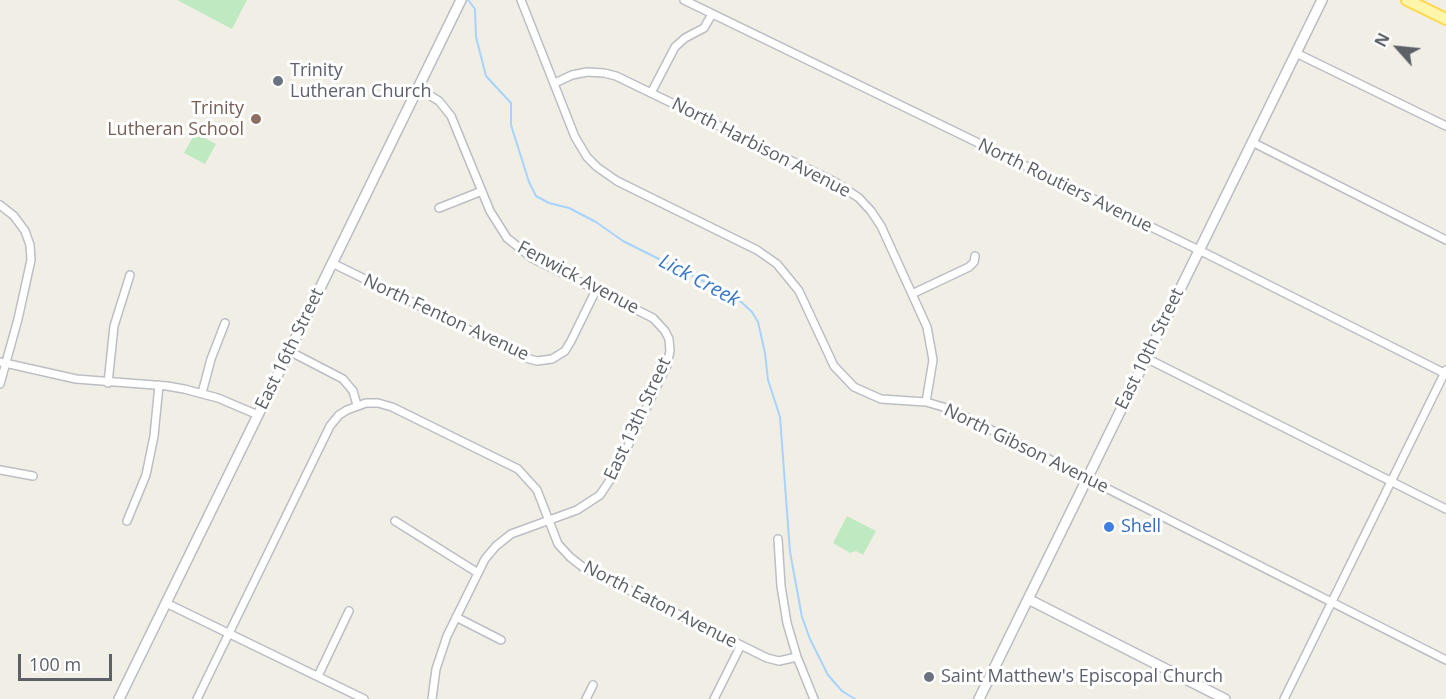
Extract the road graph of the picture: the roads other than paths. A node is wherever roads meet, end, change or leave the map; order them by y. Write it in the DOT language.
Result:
graph roads {
  1 [pos="461,0"];
  2 [pos="521,0"];
  3 [pos="684,0"];
  4 [pos="1322,0"];
  5 [pos="1407,0"];
  6 [pos="712,14"];
  7 [pos="1446,19"];
  8 [pos="1296,53"];
  9 [pos="555,83"];
  10 [pos="418,88"];
  11 [pos="651,93"];
  12 [pos="1446,126"];
  13 [pos="1252,142"];
  14 [pos="482,191"];
  15 [pos="0,205"];
  16 [pos="439,208"];
  17 [pos="1446,240"];
  18 [pos="1199,251"];
  19 [pos="975,256"];
  20 [pos="332,263"];
  21 [pos="130,275"];
  22 [pos="596,290"];
  23 [pos="912,294"];
  24 [pos="225,323"];
  25 [pos="670,344"];
  26 [pos="289,351"];
  27 [pos="1146,358"];
  28 [pos="3,363"];
  29 [pos="1446,373"];
  30 [pos="108,383"];
  31 [pos="0,384"];
  32 [pos="159,385"];
  33 [pos="202,393"];
  34 [pos="926,402"];
  35 [pos="357,405"];
  36 [pos="258,415"];
  37 [pos="0,470"];
  38 [pos="33,476"];
  39 [pos="1087,478"];
  40 [pos="1392,481"];
  41 [pos="1446,509"];
  42 [pos="127,520"];
  43 [pos="549,520"];
  44 [pos="395,521"];
  45 [pos="778,539"];
  46 [pos="478,573"];
  47 [pos="1028,599"];
  48 [pos="1332,602"];
  49 [pos="166,603"];
  50 [pos="349,611"];
  51 [pos="456,617"];
  52 [pos="228,633"];
  53 [pos="501,640"];
  54 [pos="741,645"];
  55 [pos="797,657"];
  56 [pos="1446,660"];
  57 [pos="318,676"];
  58 [pos="593,686"];
  59 [pos="119,699"];
  60 [pos="197,699"];
  61 [pos="364,699"];
  62 [pos="432,699"];
  63 [pos="586,699"];
  64 [pos="714,699"];
  65 [pos="814,699"];
  66 [pos="978,699"];
  67 [pos="1224,699"];
  68 [pos="1284,699"];
  1 -- 10 [label="street, East 16th Street"];
  2 -- 9 [label="street, North Gibson Avenue"];
  3 -- 6 [label="street, North Routiers Avenue"];
  4 -- 8 [label="street, East 10th Street"];
  5 -- 7 [label="main road"];
  6 -- 11 [label="street"];
  6 -- 18 [label="street, North Routiers Avenue"];
  8 -- 12 [label="street"];
  8 -- 13 [label="street, East 10th Street"];
  9 -- 11 [label="street, North Harbison Avenue"];
  9 -- 34 [label="street, North Gibson Avenue"];
  10 -- 14 [label="street, Fenwick Avenue"];
  10 -- 20 [label="street, East 16th Street"];
  11 -- 23 [label="street, North Harbison Avenue"];
  13 -- 17 [label="street"];
  13 -- 18 [label="street, East 10th Street"];
  14 -- 16 [label="street"];
  14 -- 22 [label="street, Fenwick Avenue"];
  15 -- 28 [label="street"];
  18 -- 27 [label="street, East 10th Street"];
  18 -- 29 [label="street, North Routiers Avenue"];
  19 -- 23 [label="street"];
  20 -- 22 [label="street, North Fenton Avenue"];
  20 -- 26 [label="street, East 16th Street"];
  21 -- 30 [label="street"];
  22 -- 25 [label="street, Fenwick Avenue"];
  23 -- 34 [label="street, North Harbison Avenue"];
  24 -- 33 [label="street"];
  25 -- 43 [label="street, East 13th Street"];
  26 -- 35 [label="street"];
  26 -- 36 [label="street, East 16th Street"];
  27 -- 39 [label="street, East 10th Street"];
  27 -- 40 [label="street"];
  28 -- 30 [label="street"];
  28 -- 31 [label="street"];
  29 -- 40 [label="street"];
  30 -- 32 [label="street"];
  32 -- 33 [label="street"];
  32 -- 42 [label="street"];
  33 -- 36 [label="street"];
  34 -- 39 [label="street, North Gibson Avenue"];
  35 -- 43 [label="street, North Eaton Avenue"];
  35 -- 52 [label="street"];
  36 -- 49 [label="street, East 16th Street"];
  37 -- 38 [label="street"];
  39 -- 47 [label="street, East 10th Street"];
  39 -- 48 [label="street, North Gibson Avenue"];
  40 -- 41 [label="street"];
  40 -- 48 [label="street"];
  43 -- 46 [label="street, East 13th Street"];
  43 -- 54 [label="street, North Eaton Avenue"];
  44 -- 46 [label="street"];
  45 -- 55 [label="street"];
  46 -- 51 [label="street, East 13th Street"];
  47 -- 66 [label="street, East 10th Street"];
  47 -- 67 [label="street"];
  48 -- 56 [label="street, North Gibson Avenue"];
  48 -- 68 [label="street"];
  49 -- 52 [label="street"];
  49 -- 59 [label="street, East 16th Street"];
  50 -- 57 [label="street"];
  51 -- 53 [label="street"];
  51 -- 62 [label="street, East 13th Street"];
  52 -- 57 [label="street"];
  52 -- 60 [label="street"];
  54 -- 55 [label="street, North Eaton Avenue"];
  54 -- 64 [label="street"];
  55 -- 65 [label="street"];
  57 -- 61 [label="street"];
  58 -- 63 [label="street"];
}
